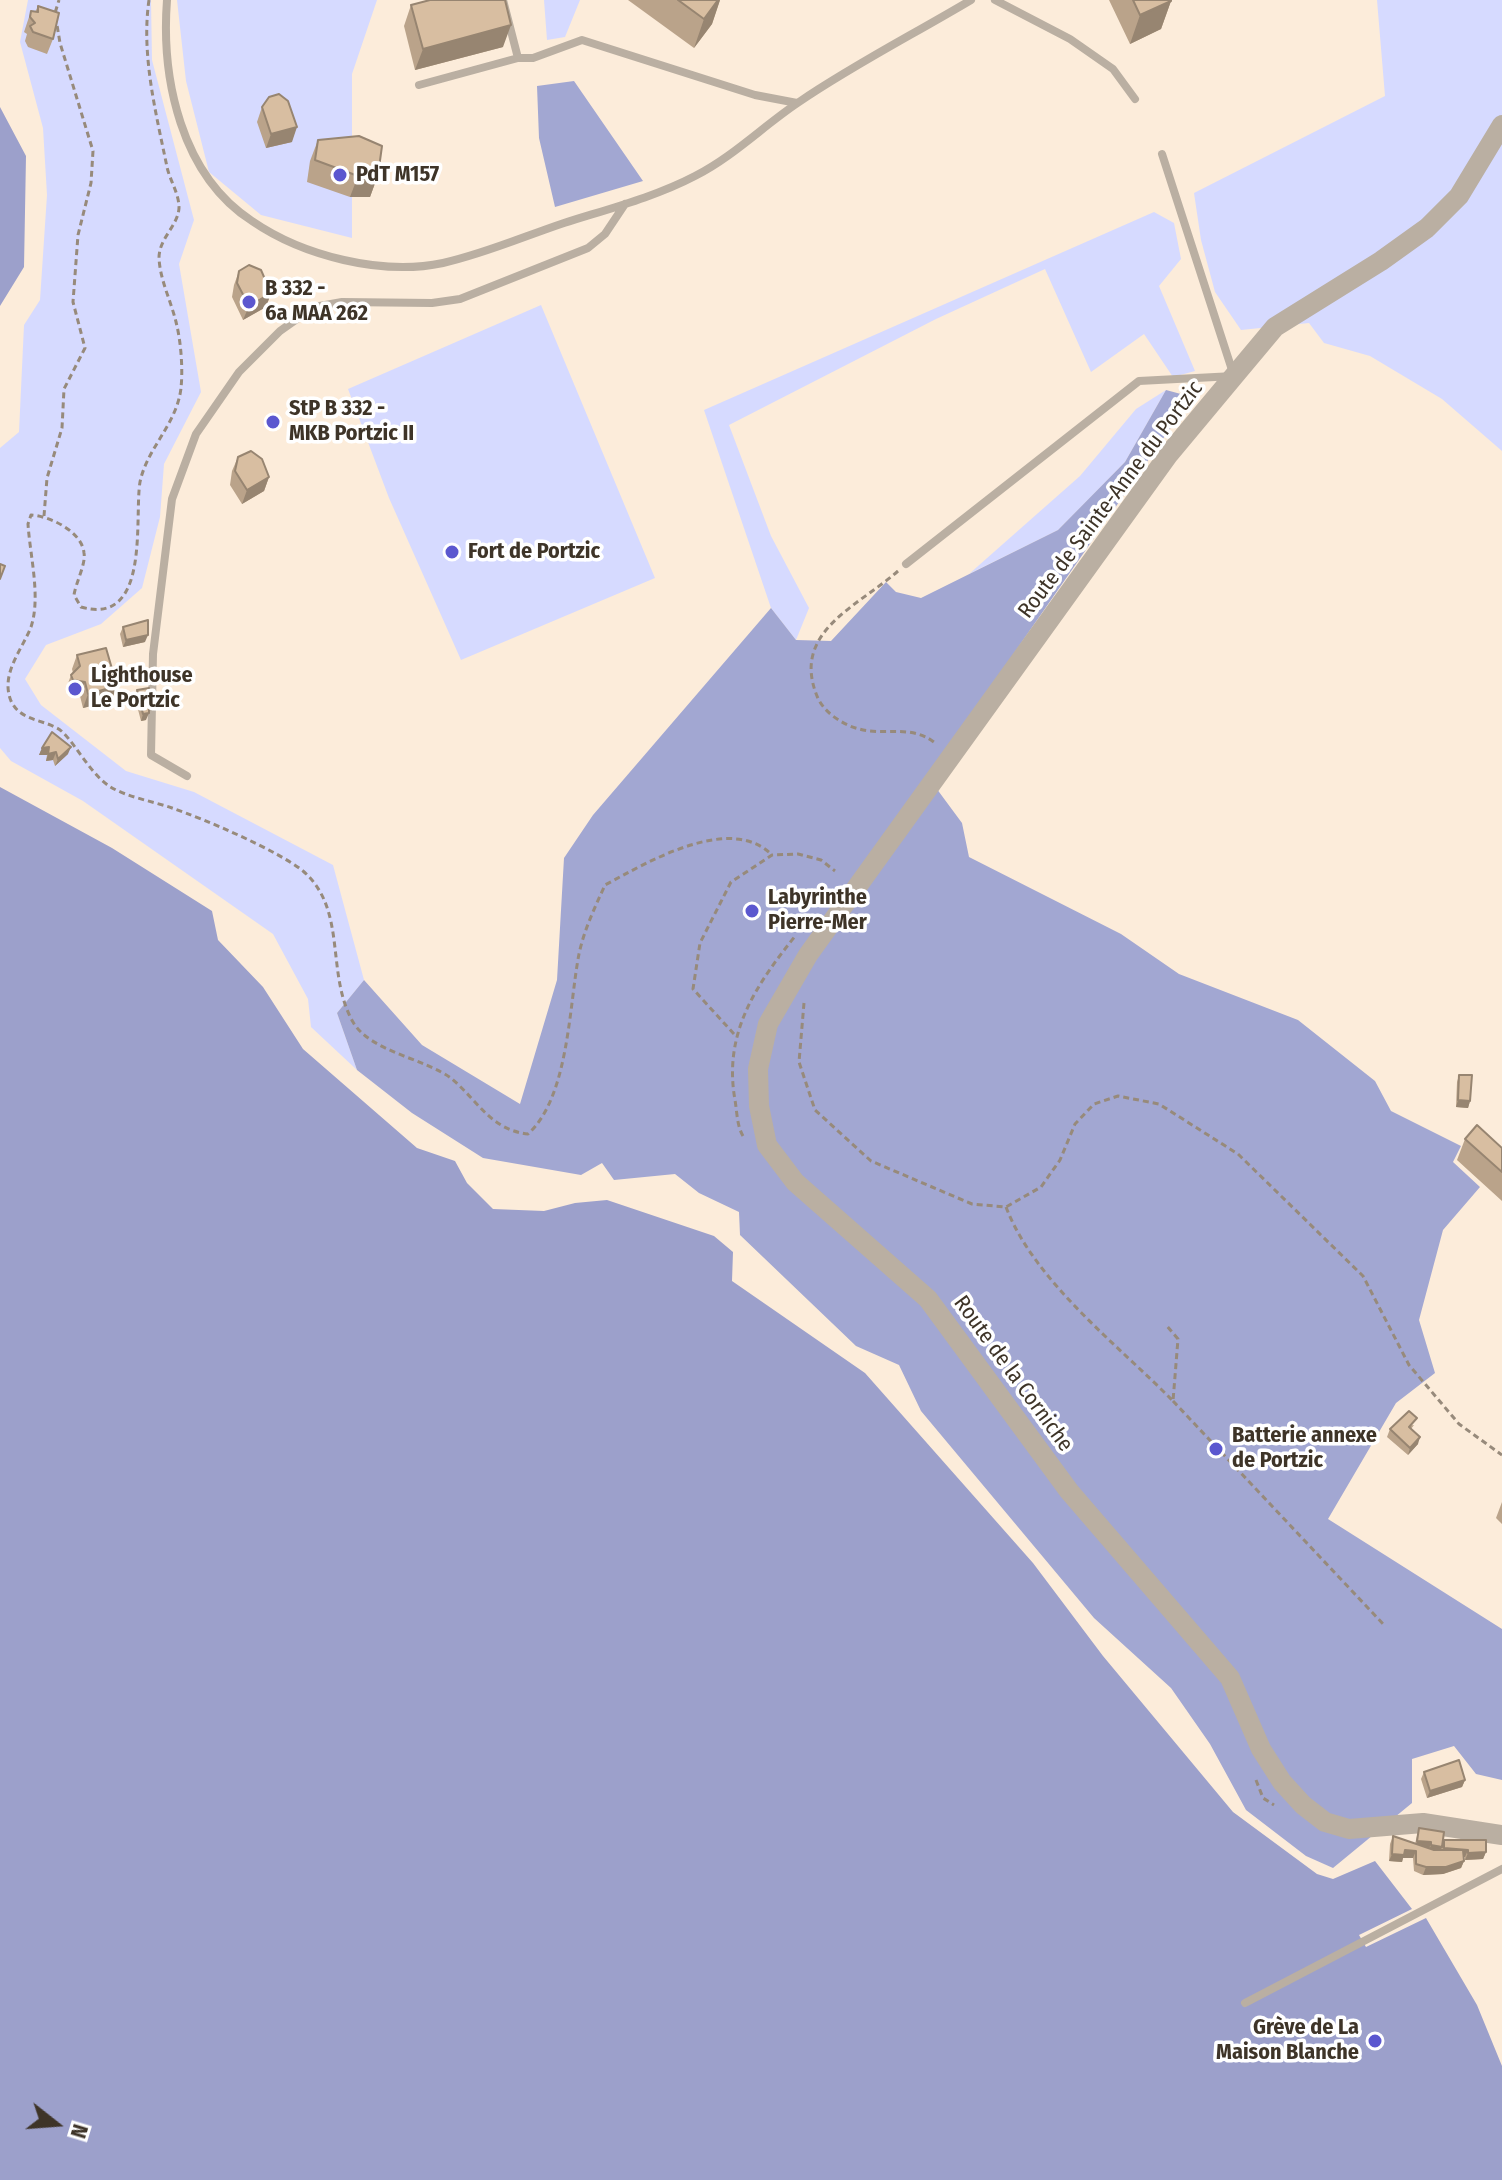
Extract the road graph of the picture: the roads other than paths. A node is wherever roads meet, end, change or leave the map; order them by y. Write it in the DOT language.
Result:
graph roads {
  1 [pos="167,0"];
  2 [pos="503,0"];
  3 [pos="971,0"];
  4 [pos="995,0"];
  5 [pos="518,58"];
  6 [pos="419,85"];
  7 [pos="1135,99"];
  8 [pos="797,103"];
  9 [pos="1502,125"];
  10 [pos="1162,154"];
  11 [pos="626,203"];
  12 [pos="1234,376"];
  13 [pos="906,564"];
  14 [pos="187,776"];
  15 [pos="921,801"];
  16 [pos="1502,1835"];
  17 [pos="1502,1869"];
  18 [pos="1245,2003"];
  1 -- 11 [label="lane"];
  2 -- 5 [label="lane"];
  3 -- 8 [label="lane"];
  4 -- 7 [label="lane"];
  5 -- 6 [label="lane"];
  5 -- 8 [label="lane"];
  8 -- 11 [label="lane"];
  9 -- 12 [label="street, Route de Sainte-Anne du Portzic"];
  10 -- 12 [label="lane"];
  11 -- 14 [label="lane"];
  12 -- 13 [label="lane"];
  12 -- 15 [label="street, Route de Sainte-Anne du Portzic"];
  15 -- 16 [label="street, Route de la Corniche"];
  17 -- 18 [label="lane"];
}
